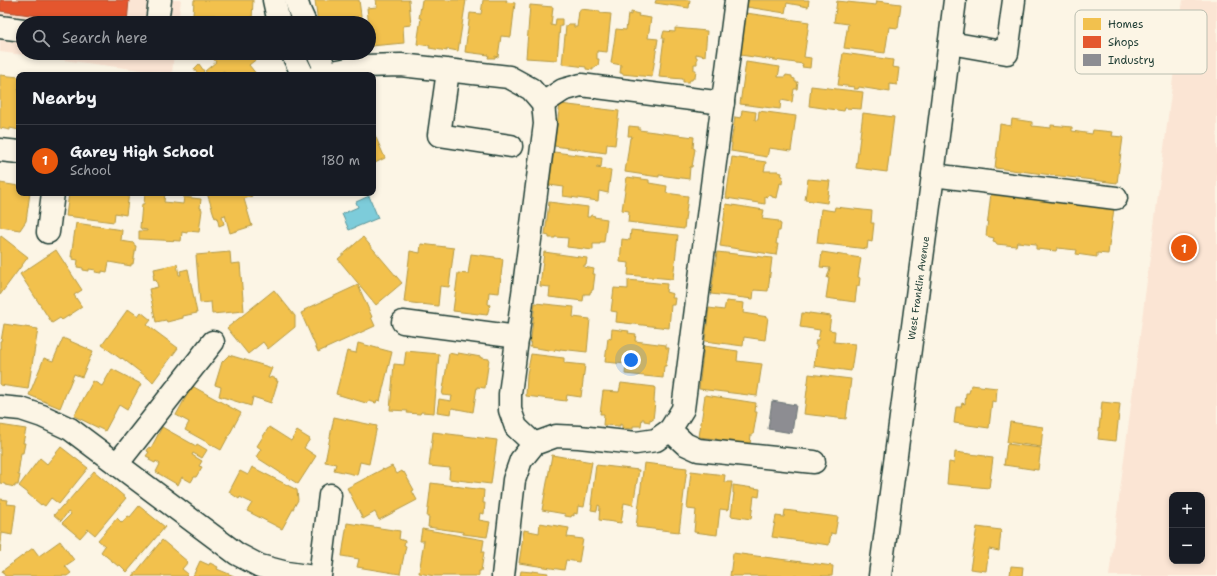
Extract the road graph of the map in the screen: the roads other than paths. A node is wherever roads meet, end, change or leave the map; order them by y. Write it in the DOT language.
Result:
graph roads {
  1 [pos="160,0"];
  2 [pos="274,0"];
  3 [pos="296,0"];
  4 [pos="736,0"];
  5 [pos="955,0"];
  6 [pos="1014,0"];
  7 [pos="158,16"];
  8 [pos="277,16"];
  9 [pos="302,16"];
  10 [pos="0,27"];
  11 [pos="16,29"];
  12 [pos="950,43"];
  13 [pos="296,60"];
  14 [pos="320,60"];
  15 [pos="448,70"];
  16 [pos="302,72"];
  17 [pos="323,72"];
  18 [pos="333,72"];
  19 [pos="542,103"];
  20 [pos="723,104"];
  21 [pos="511,146"];
  22 [pos="0,150"];
  23 [pos="16,152"];
  24 [pos="933,175"];
  25 [pos="53,196"];
  26 [pos="1116,198"];
  27 [pos="48,232"];
  28 [pos="403,322"];
  29 [pos="518,337"];
  30 [pos="213,342"];
  31 [pos="0,407"];
  32 [pos="670,430"];
  33 [pos="534,444"];
  34 [pos="814,462"];
  35 [pos="117,464"];
  36 [pos="330,496"];
  37 [pos="307,576"];
  38 [pos="320,576"];
  39 [pos="503,576"];
  40 [pos="880,576"];
  1 -- 7 [label="street"];
  2 -- 8 [label="street"];
  3 -- 9 [label="street"];
  4 -- 20 [label="street"];
  5 -- 12 [label="street, West Franklin Avenue"];
  6 -- 12 [label="street"];
  10 -- 11 [label="street"];
  12 -- 24 [label="street, West Franklin Avenue"];
  13 -- 16 [label="street"];
  14 -- 17 [label="street"];
  15 -- 18 [label="street"];
  15 -- 19 [label="street"];
  15 -- 21 [label="street"];
  19 -- 20 [label="street"];
  19 -- 29 [label="street"];
  20 -- 32 [label="street"];
  22 -- 23 [label="street"];
  24 -- 26 [label="street"];
  24 -- 40 [label="street, West Franklin Avenue"];
  25 -- 27 [label="street"];
  28 -- 29 [label="street"];
  29 -- 33 [label="street"];
  30 -- 35 [label="street"];
  31 -- 35 [label="street"];
  32 -- 33 [label="street"];
  32 -- 34 [label="street"];
  33 -- 39 [label="street"];
  35 -- 37 [label="street"];
  36 -- 38 [label="street"];
}
